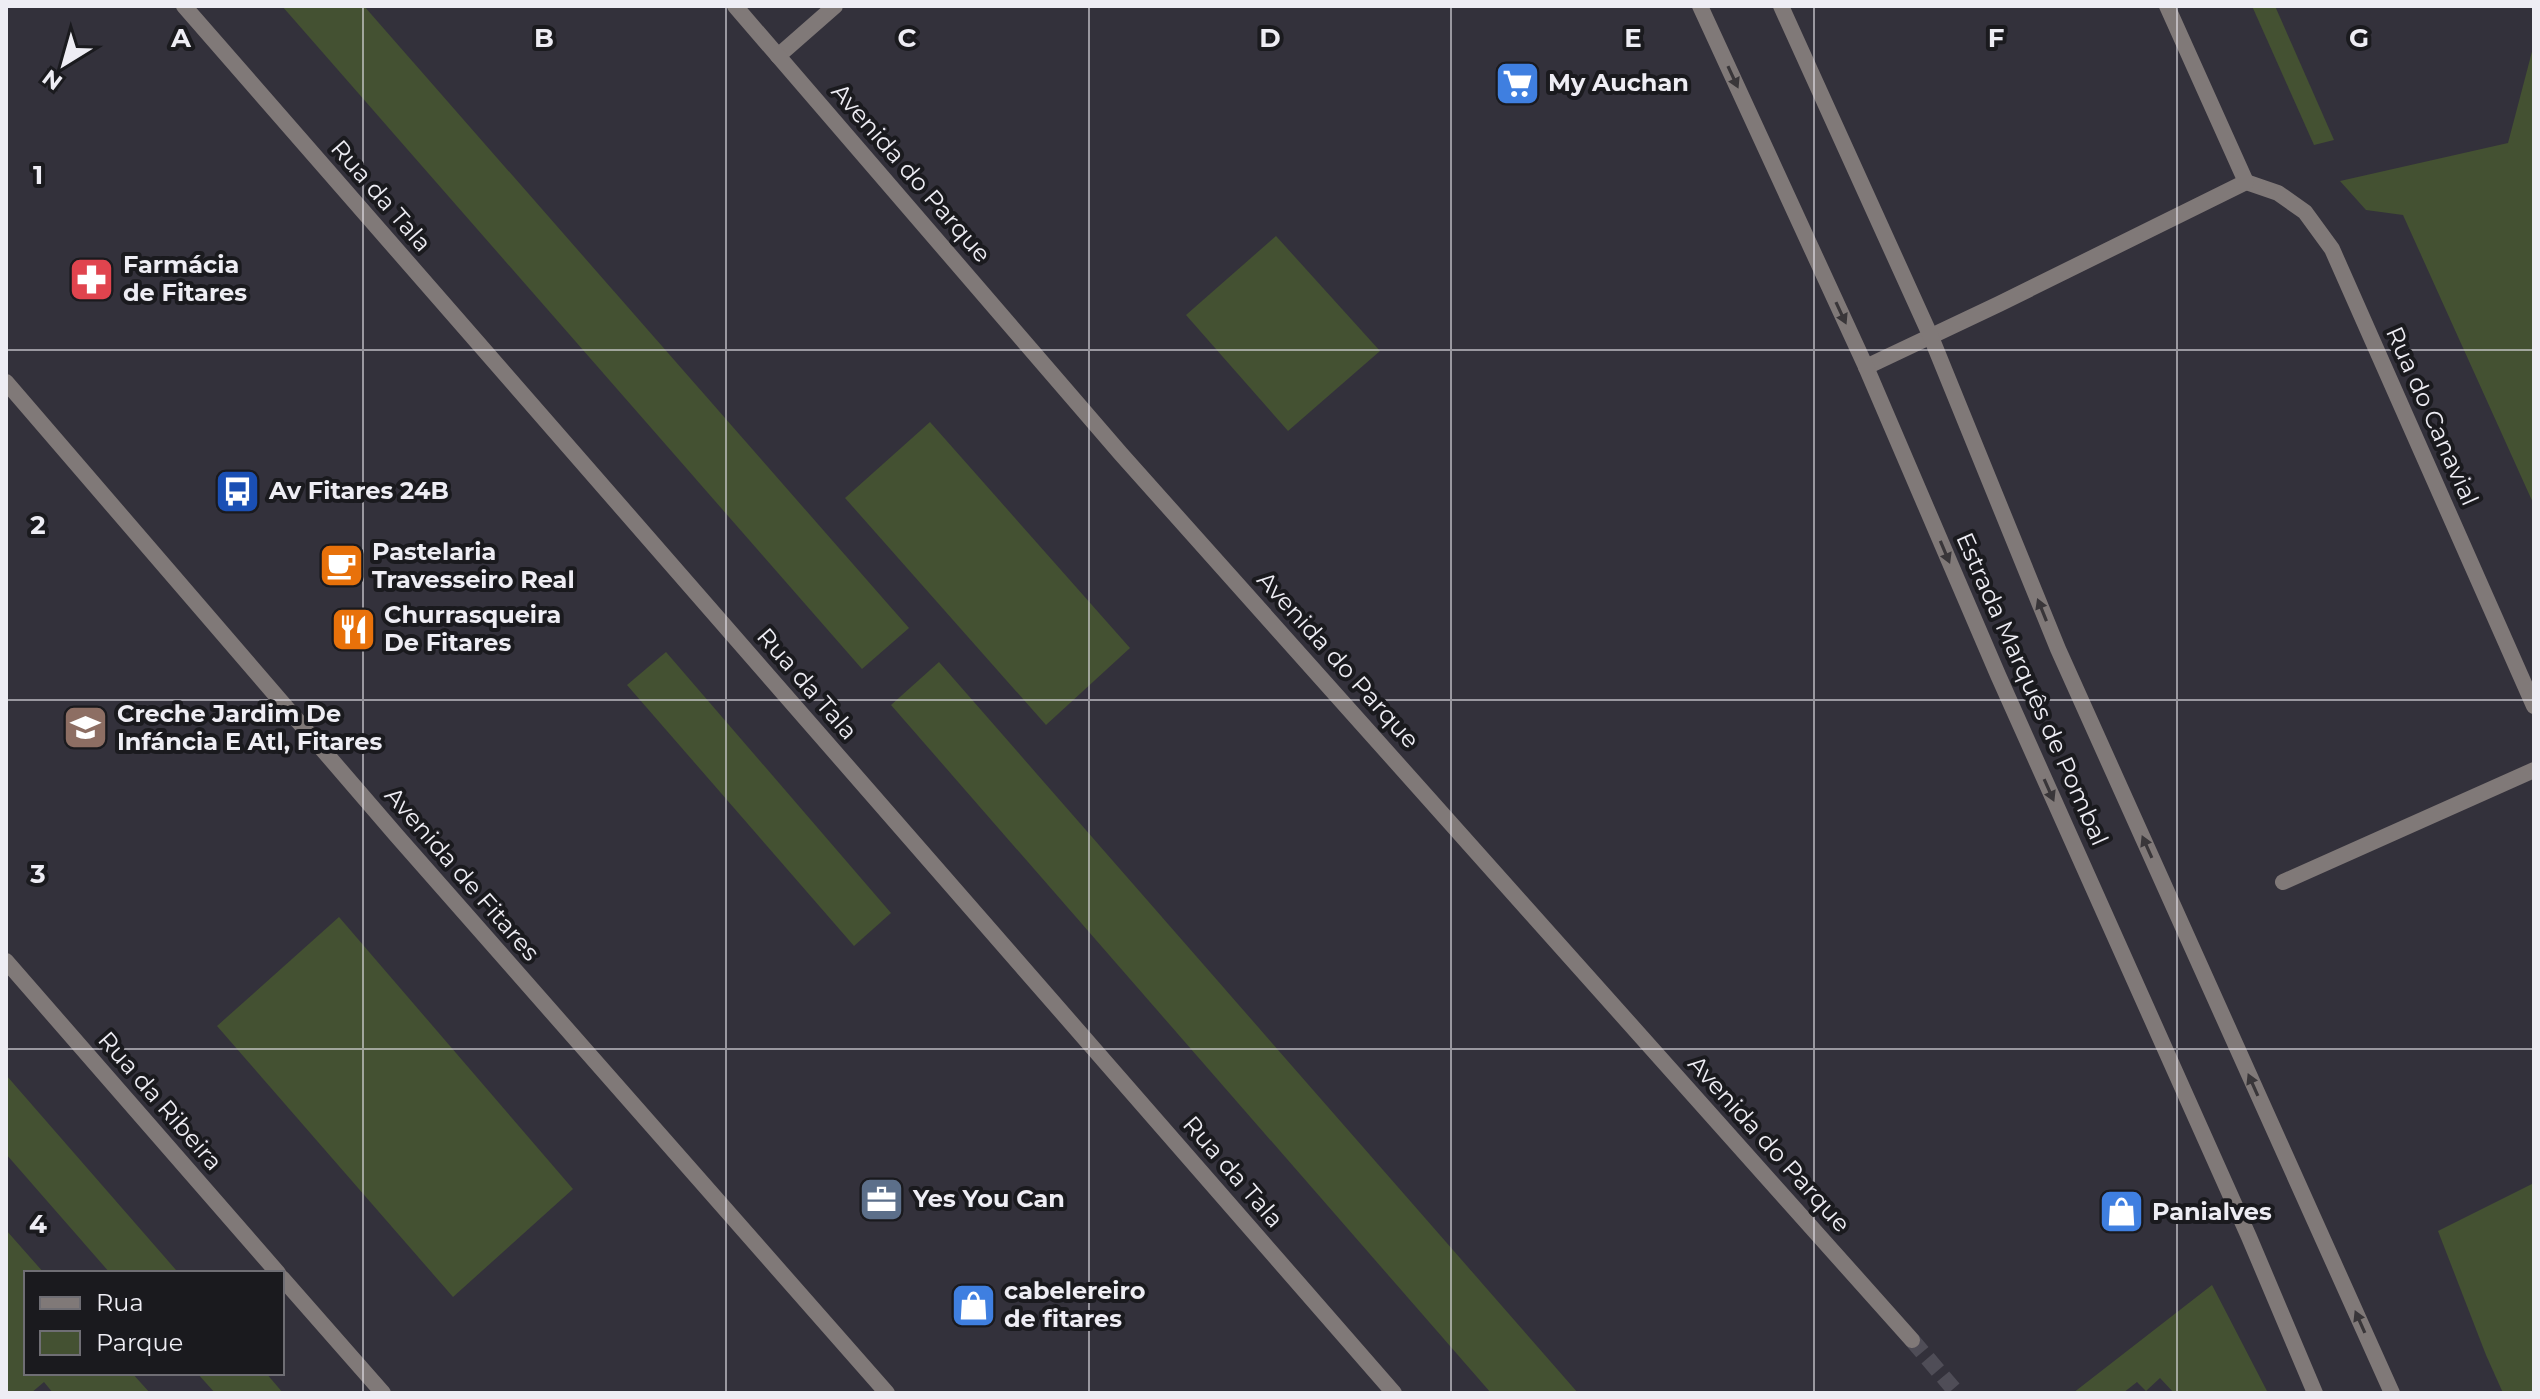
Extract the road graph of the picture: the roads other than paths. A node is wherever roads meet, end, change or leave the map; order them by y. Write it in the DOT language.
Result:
graph roads {
  1 [pos="184,6"];
  2 [pos="735,6"];
  3 [pos="835,6"];
  4 [pos="1700,6"];
  5 [pos="1781,6"];
  6 [pos="2167,6"];
  7 [pos="778,56"];
  8 [pos="2246,182"];
  9 [pos="1931,337"];
  10 [pos="1866,367"];
  11 [pos="6,382"];
  12 [pos="2534,706"];
  13 [pos="2534,770"];
  14 [pos="2283,882"];
  15 [pos="6,961"];
  16 [pos="276,1271"];
  17 [pos="284,1280"];
  18 [pos="1912,1340"];
  19 [pos="383,1393"];
  20 [pos="887,1393"];
  21 [pos="1394,1393"];
  22 [pos="2315,1393"];
  23 [pos="2392,1393"];
  1 -- 21 [label="street, Rua da Tala"];
  2 -- 7 [label="street, Avenida do Parque"];
  3 -- 7 [label="street"];
  4 -- 10 [label="street, Estrada Marquês de Pombal, one-way"];
  5 -- 9 [label="street, Estrada Marquês de Pombal"];
  6 -- 8 [label="street"];
  7 -- 18 [label="street, Avenida do Parque"];
  8 -- 9 [label="street"];
  8 -- 12 [label="street, Rua do Canavial"];
  9 -- 10 [label="street"];
  23 -- 9 [label="street, Estrada Marquês de Pombal, one-way"];
  10 -- 22 [label="street, Estrada Marquês de Pombal, one-way"];
  11 -- 20 [label="street, Avenida de Fitares"];
  13 -- 14 [label="street"];
  15 -- 16 [label="street, Rua da Ribeira"];
  17 -- 19 [label="street"];
}
